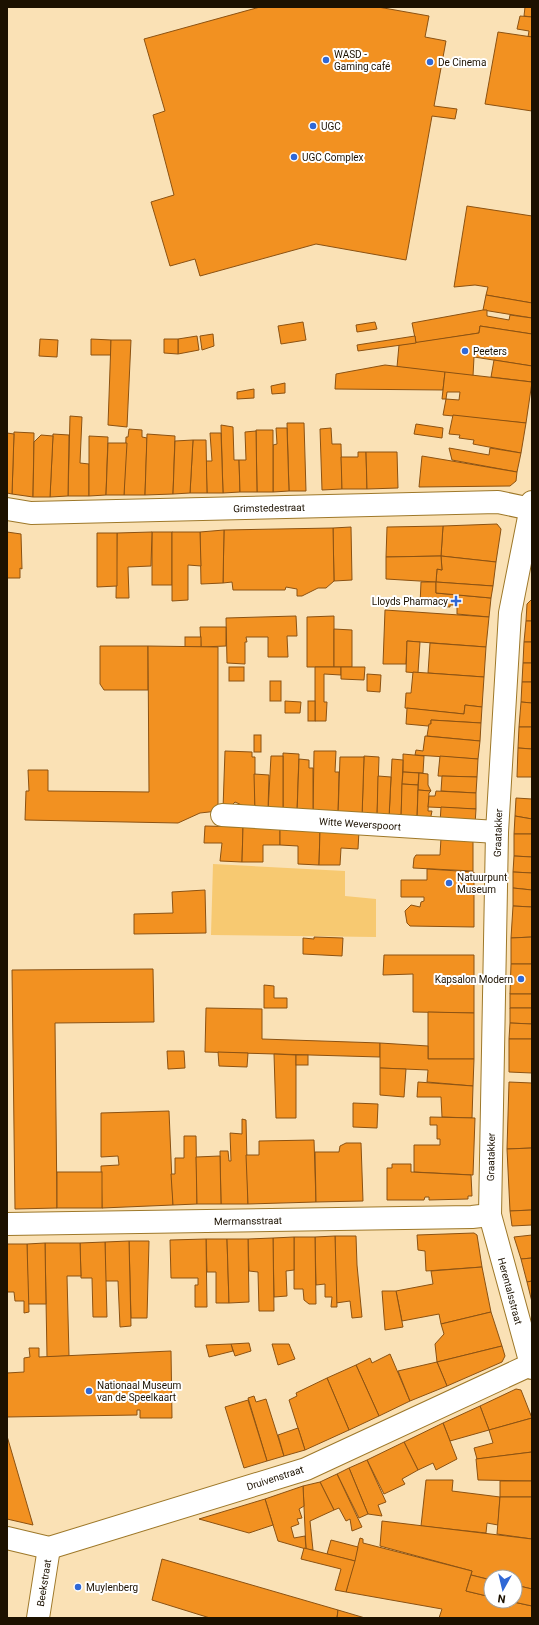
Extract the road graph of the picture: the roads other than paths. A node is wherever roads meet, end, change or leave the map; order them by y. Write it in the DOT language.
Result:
graph roads {
  1 [pos="531,505"];
  2 [pos="7,509"];
  3 [pos="524,582"];
  4 [pos="222,815"];
  5 [pos="497,832"];
  6 [pos="490,1214"];
  7 [pos="7,1224"];
  8 [pos="531,1367"];
  9 [pos="7,1538"];
  10 [pos="49,1548"];
  11 [pos="38,1618"];
  1 -- 2 [label="street, Grimstedestraat"];
  1 -- 3 [label="street, Graatakker"];
  3 -- 5 [label="street, Graatakker"];
  4 -- 5 [label="street, Witte Weverspoort"];
  5 -- 6 [label="street, Graatakker"];
  6 -- 7 [label="street, Mermansstraat"];
  6 -- 8 [label="street, Herentalsstraat"];
  8 -- 10 [label="street, Druivenstraat"];
  9 -- 10 [label="street"];
  10 -- 11 [label="street, Beekstraat"];
}
